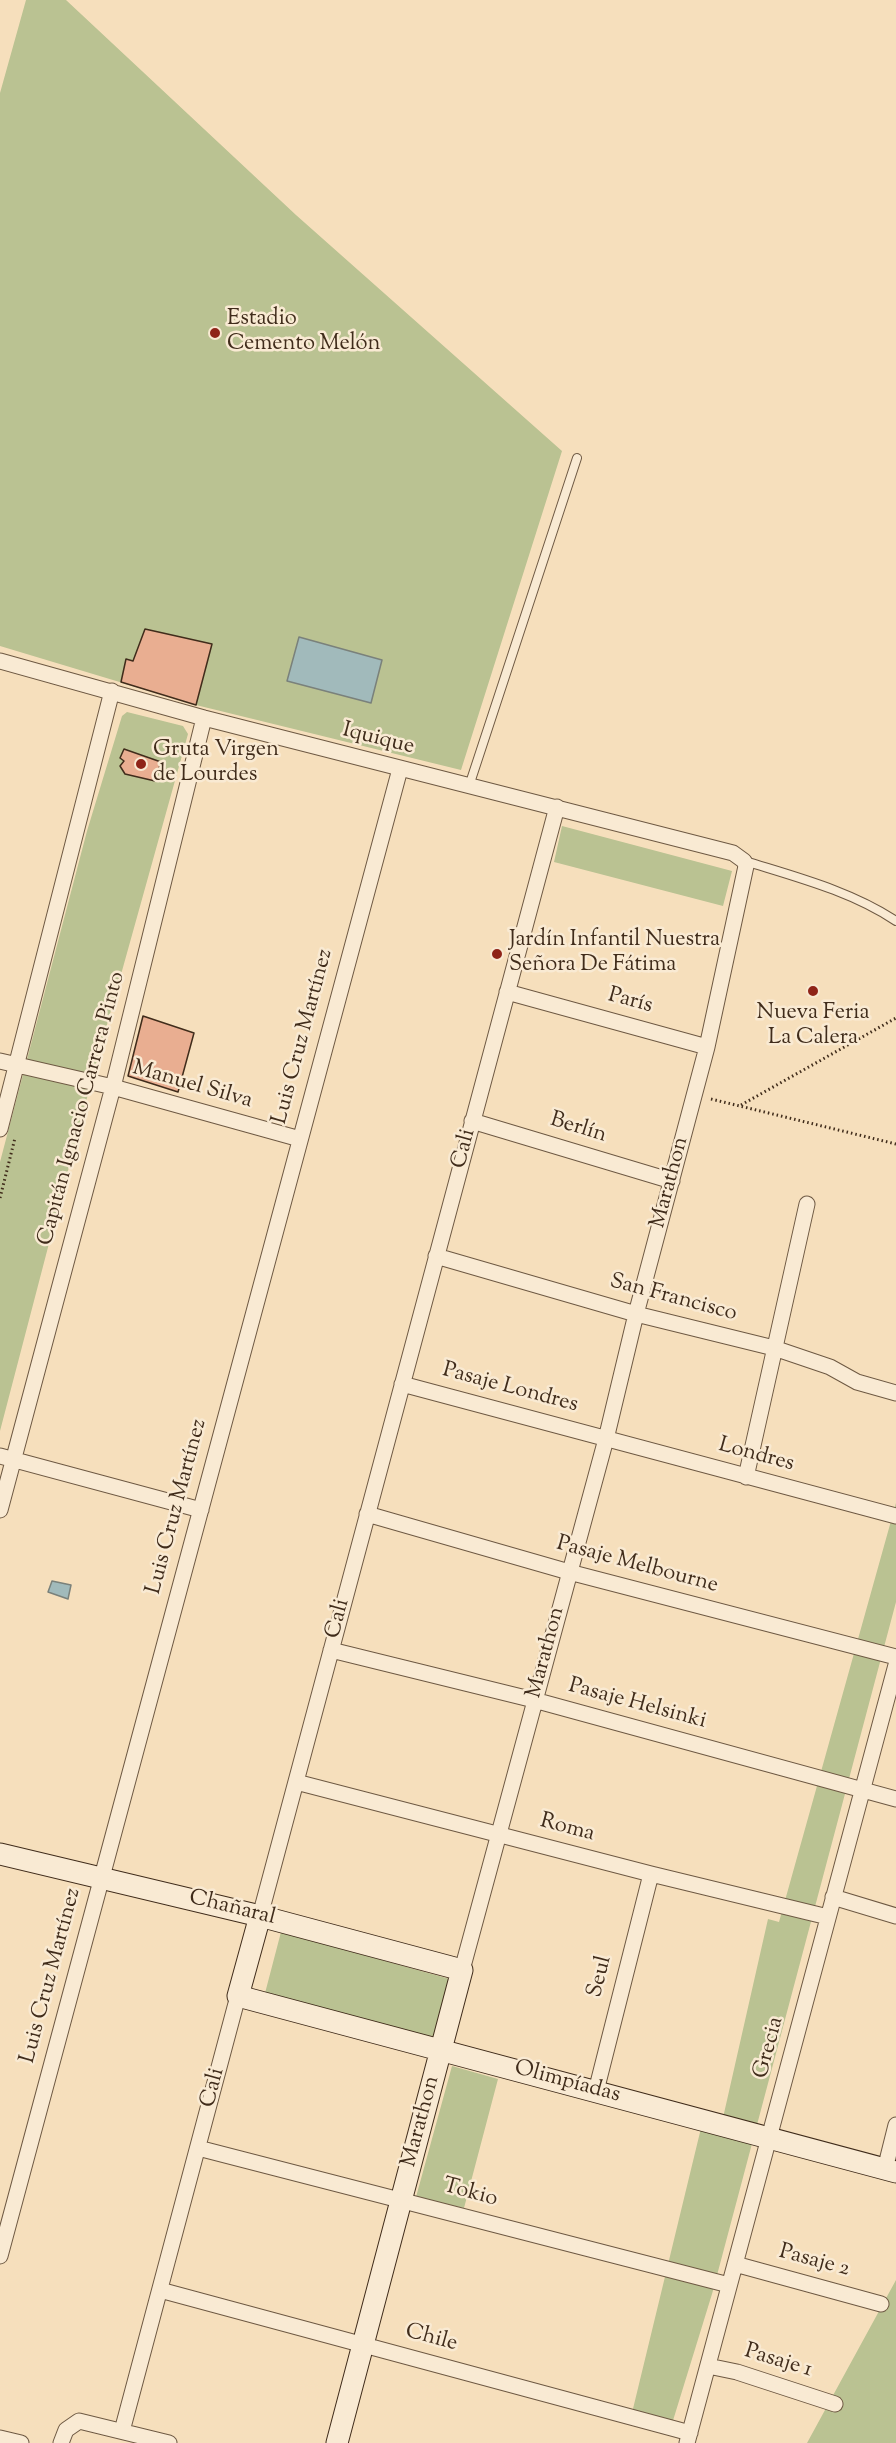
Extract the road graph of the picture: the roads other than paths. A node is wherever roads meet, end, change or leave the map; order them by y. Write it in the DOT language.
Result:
graph roads {
  1 [pos="577,458"];
  2 [pos="0,661"];
  3 [pos="112,691"];
  4 [pos="204,718"];
  5 [pos="400,769"];
  6 [pos="469,786"];
  7 [pos="557,807"];
  8 [pos="744,861"];
  9 [pos="896,921"];
  10 [pos="507,992"];
  11 [pos="707,1047"];
  12 [pos="0,1061"];
  13 [pos="17,1065"];
  14 [pos="113,1087"];
  15 [pos="472,1121"];
  16 [pos="0,1130"];
  17 [pos="300,1139"];
  18 [pos="672,1180"];
  19 [pos="807,1204"];
  20 [pos="436,1256"];
  21 [pos="636,1314"];
  22 [pos="774,1348"];
  23 [pos="402,1384"];
  24 [pos="896,1394"];
  25 [pos="606,1439"];
  26 [pos="7,1458"];
  27 [pos="746,1477"];
  28 [pos="0,1510"];
  29 [pos="201,1510"];
  30 [pos="367,1514"];
  31 [pos="896,1516"];
  32 [pos="569,1572"];
  33 [pos="331,1650"];
  34 [pos="896,1657"];
  35 [pos="896,1665"];
  36 [pos="892,1694"];
  37 [pos="534,1701"];
  38 [pos="296,1782"];
  39 [pos="862,1789"];
  40 [pos="896,1799"];
  41 [pos="499,1834"];
  42 [pos="0,1854"];
  43 [pos="651,1874"];
  44 [pos="102,1878"];
  45 [pos="833,1897"];
  46 [pos="260,1916"];
  47 [pos="896,1916"];
  48 [pos="828,1917"];
  49 [pos="462,1970"];
  50 [pos="238,1996"];
  51 [pos="441,2049"];
  52 [pos="596,2091"];
  53 [pos="896,2125"];
  54 [pos="769,2138"];
  55 [pos="198,2148"];
  56 [pos="890,2171"];
  57 [pos="402,2199"];
  58 [pos="0,2254"];
  59 [pos="735,2264"];
  60 [pos="729,2284"];
  61 [pos="160,2290"];
  62 [pos="881,2304"];
  63 [pos="363,2344"];
  64 [pos="708,2366"];
  65 [pos="835,2404"];
  66 [pos="122,2431"];
  67 [pos="0,2438"];
  68 [pos="688,2438"];
  69 [pos="21,2443"];
  70 [pos="61,2443"];
  71 [pos="169,2443"];
  72 [pos="337,2443"];
  1 -- 6 [label="lane"];
  2 -- 3 [label="street, Iquique"];
  3 -- 4 [label="street, Iquique"];
  3 -- 13 [label="street"];
  4 -- 5 [label="street, Iquique"];
  4 -- 14 [label="street, Capitán Ignacio Carrera Pinto"];
  5 -- 6 [label="street, Iquique"];
  5 -- 17 [label="street, Luis Cruz Martínez"];
  6 -- 7 [label="street, Iquique"];
  7 -- 8 [label="street, Iquique"];
  7 -- 10 [label="street, Cali"];
  8 -- 9 [label="lane"];
  8 -- 11 [label="street, Marathon"];
  10 -- 11 [label="street, París"];
  10 -- 15 [label="street, Cali"];
  11 -- 18 [label="street, Marathon"];
  12 -- 13 [label="street, Manuel Silva"];
  13 -- 14 [label="street, Manuel Silva"];
  13 -- 16 [label="street"];
  14 -- 17 [label="street, Manuel Silva"];
  14 -- 26 [label="street, Capitán Ignacio Carrera Pinto"];
  15 -- 18 [label="street, Berlín"];
  15 -- 20 [label="street, Cali"];
  17 -- 29 [label="street, Luis Cruz Martínez"];
  18 -- 21 [label="street, Marathon"];
  19 -- 22 [label="street"];
  20 -- 21 [label="street, San Francisco"];
  20 -- 23 [label="street, Cali"];
  21 -- 22 [label="street, San Francisco"];
  21 -- 25 [label="street, Marathon"];
  22 -- 24 [label="street, San Francisco"];
  22 -- 27 [label="street"];
  23 -- 25 [label="street, Pasaje Londres"];
  23 -- 30 [label="street, Cali"];
  25 -- 27 [label="street, Londres"];
  25 -- 32 [label="street, Marathon"];
  26 -- 28 [label="street, Capitán Ignacio Carrera Pinto"];
  26 -- 29 [label="street"];
  27 -- 31 [label="street, Londres"];
  29 -- 44 [label="street, Luis Cruz Martínez"];
  30 -- 32 [label="street, Pasaje Melbourne"];
  30 -- 33 [label="street, Cali"];
  32 -- 34 [label="street, Pasaje Melbourne"];
  32 -- 37 [label="street, Marathon"];
  33 -- 37 [label="street, Pasaje Helsinki"];
  33 -- 38 [label="street, Cali"];
  35 -- 36 [label="street, Grecia"];
  36 -- 39 [label="street, Grecia"];
  37 -- 39 [label="street, Pasaje Helsinki"];
  37 -- 41 [label="street, Marathon"];
  38 -- 41 [label="street, Roma"];
  38 -- 46 [label="street, Cali"];
  39 -- 40 [label="street, Pasaje Helsinki"];
  39 -- 45 [label="street, Grecia"];
  41 -- 43 [label="street, Roma"];
  41 -- 49 [label="street, Marathon"];
  42 -- 44 [label="street, Chañaral"];
  43 -- 48 [label="street, Roma"];
  43 -- 52 [label="street, Seul"];
  44 -- 46 [label="street, Chañaral"];
  44 -- 58 [label="street, Luis Cruz Martínez"];
  45 -- 47 [label="street"];
  45 -- 48 [label="street, Grecia"];
  46 -- 49 [label="street, Chañaral"];
  46 -- 50 [label="street, Cali"];
  48 -- 54 [label="street, Grecia"];
  49 -- 51 [label="street, Marathon"];
  50 -- 51 [label="street, Olimpíadas"];
  50 -- 55 [label="street, Cali"];
  51 -- 52 [label="street, Olimpíadas"];
  51 -- 57 [label="street, Marathon"];
  52 -- 54 [label="street, Olimpíadas"];
  53 -- 56 [label="street"];
  54 -- 56 [label="street, Olimpíadas"];
  54 -- 59 [label="street, Grecia"];
  55 -- 57 [label="street, Tokio"];
  55 -- 61 [label="street, Cali"];
  57 -- 60 [label="street, Tokio"];
  57 -- 63 [label="street, Marathon"];
  59 -- 60 [label="street, Grecia"];
  59 -- 62 [label="street, Pasaje 2"];
  60 -- 64 [label="street, Grecia"];
  61 -- 63 [label="street, Chile"];
  61 -- 66 [label="street, Cali"];
  63 -- 68 [label="street, Chile"];
  63 -- 72 [label="street, Marathon"];
  64 -- 65 [label="street, Pasaje 1"];
  64 -- 68 [label="street, Grecia"];
  66 -- 70 [label="street"];
  66 -- 71 [label="street"];
  67 -- 69 [label="street"];
}
